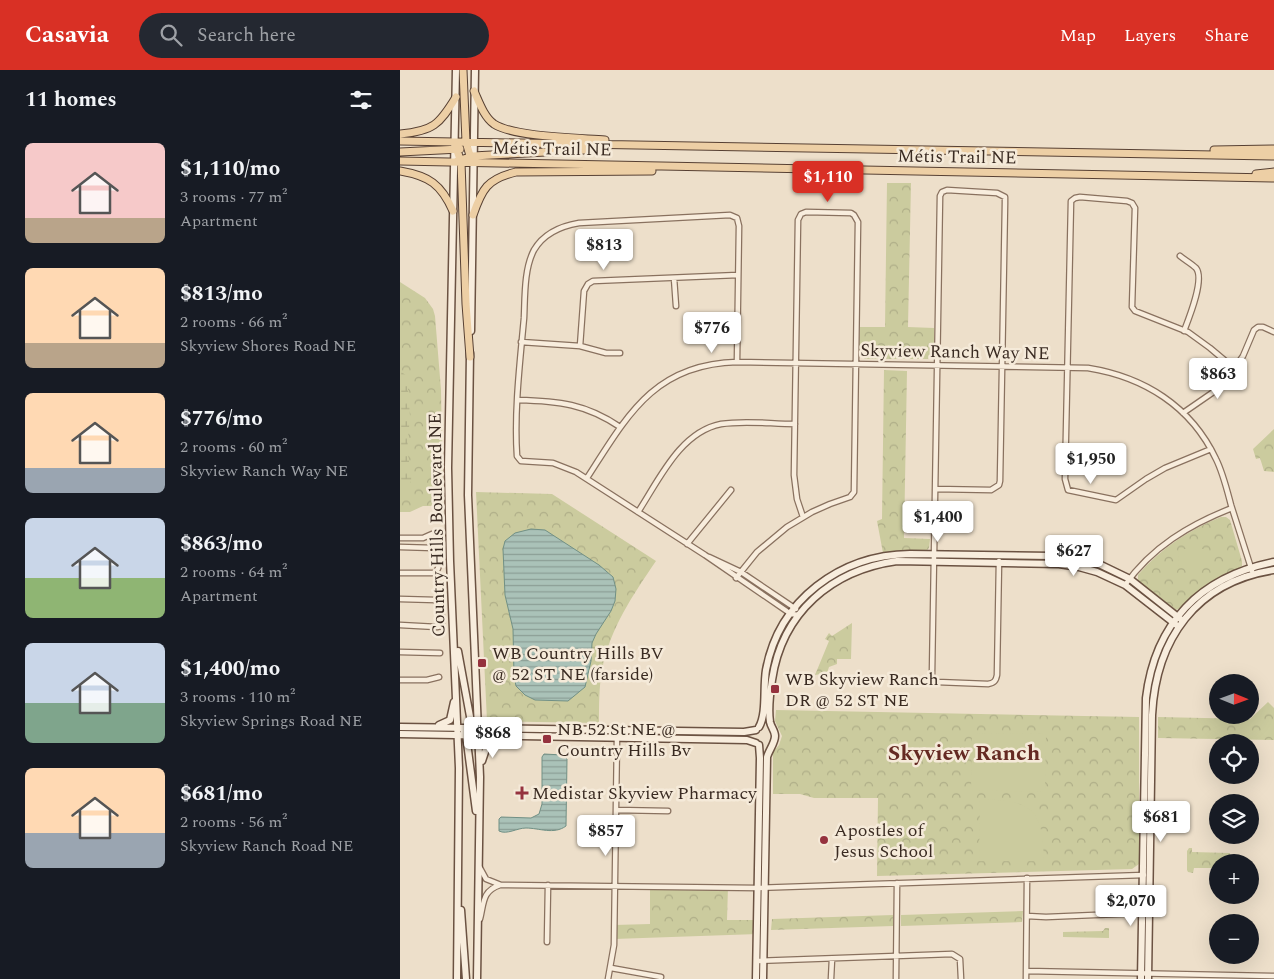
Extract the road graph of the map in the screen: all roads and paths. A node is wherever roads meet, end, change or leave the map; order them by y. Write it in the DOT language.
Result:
graph roads {
  1 [pos="456,70"];
  2 [pos="463,70"];
  3 [pos="475,70"];
  4 [pos="474,91"];
  5 [pos="456,97"];
  6 [pos="400,134"];
  7 [pos="400,141"];
  8 [pos="469,144"];
  9 [pos="650,145"];
  10 [pos="668,145"];
  11 [pos="456,147"];
  12 [pos="1274,149"];
  13 [pos="400,152"];
  14 [pos="1158,153"];
  15 [pos="1274,156"];
  16 [pos="472,158"];
  17 [pos="400,161"];
  18 [pos="459,161"];
  19 [pos="772,168"];
  20 [pos="400,171"];
  21 [pos="1274,172"];
  22 [pos="1226,177"];
  23 [pos="1274,180"];
  24 [pos="453,212"];
  25 [pos="472,215"];
  26 [pos="1180,256"];
  27 [pos="738,274"];
  28 [pos="674,278"];
  29 [pos="676,306"];
  30 [pos="1184,330"];
  31 [pos="1274,332"];
  32 [pos="522,342"];
  33 [pos="580,346"];
  34 [pos="620,352"];
  35 [pos="470,358"];
  36 [pos="737,362"];
  37 [pos="796,363"];
  38 [pos="855,364"];
  39 [pos="937,365"];
  40 [pos="1002,366"];
  41 [pos="1067,367"];
  42 [pos="1234,369"];
  43 [pos="518,400"];
  44 [pos="1183,413"];
  45 [pos="795,424"];
  46 [pos="620,427"];
  47 [pos="1211,448"];
  48 [pos="587,478"];
  49 [pos="935,489"];
  50 [pos="731,490"];
  51 [pos="1232,508"];
  52 [pos="638,512"];
  53 [pos="803,517"];
  54 [pos="432,534"];
  55 [pos="400,538"];
  56 [pos="688,544"];
  57 [pos="400,548"];
  58 [pos="705,555"];
  59 [pos="934,558"];
  60 [pos="999,559"];
  61 [pos="1274,562"];
  62 [pos="1251,567"];
  63 [pos="1274,570"];
  64 [pos="741,572"];
  65 [pos="400,573"];
  66 [pos="1253,574"];
  67 [pos="736,578"];
  68 [pos="1130,579"];
  69 [pos="1125,586"];
  70 [pos="400,599"];
  71 [pos="796,607"];
  72 [pos="791,614"];
  73 [pos="799,615"];
  74 [pos="1174,619"];
  75 [pos="1181,624"];
  76 [pos="400,625"];
  77 [pos="453,627"];
  78 [pos="400,652"];
  79 [pos="440,653"];
  80 [pos="439,677"];
  81 [pos="456,679"];
  82 [pos="400,680"];
  83 [pos="400,727"];
  84 [pos="431,727"];
  85 [pos="458,728"];
  86 [pos="758,729"];
  87 [pos="477,730"];
  88 [pos="772,730"];
  89 [pos="400,734"];
  90 [pos="617,734"];
  91 [pos="458,735"];
  92 [pos="466,735"];
  93 [pos="502,735"];
  94 [pos="758,744"];
  95 [pos="772,744"];
  96 [pos="480,778"];
  97 [pos="616,810"];
  98 [pos="668,811"];
  99 [pos="479,835"];
  100 [pos="458,864"];
  101 [pos="479,864"];
  102 [pos="1146,875"];
  103 [pos="1027,878"];
  104 [pos="897,883"];
  105 [pos="501,885"];
  106 [pos="548,885"];
  107 [pos="615,886"];
  108 [pos="766,887"];
  109 [pos="758,888"];
  110 [pos="1142,913"];
  111 [pos="1027,916"];
  112 [pos="478,928"];
  113 [pos="547,942"];
  114 [pos="896,956"];
  115 [pos="832,959"];
  116 [pos="761,961"];
  117 [pos="611,968"];
  118 [pos="1026,971"];
  119 [pos="1144,976"];
  120 [pos="1274,976"];
  121 [pos="456,977"];
  122 [pos="661,977"];
  123 [pos="466,979"];
  124 [pos="477,979"];
  125 [pos="608,979"];
  126 [pos="756,979"];
  127 [pos="763,979"];
  128 [pos="832,979"];
  129 [pos="896,979"];
  130 [pos="961,979"];
  131 [pos="1026,979"];
  1 -- 5 [label="street"];
  2 -- 8 [label="main road"];
  3 -- 4 [label="street"];
  4 -- 8 [label="street"];
  4 -- 10 [label="main road"];
  5 -- 6 [label="main road"];
  5 -- 11 [label="street"];
  7 -- 11 [label="main road, Métis Trail NE"];
  8 -- 9 [label="main road, Métis Trail NE"];
  8 -- 11 [label="main road, Métis Trail NE"];
  8 -- 16 [label="main road"];
  9 -- 10 [label="main road, Métis Trail NE"];
  9 -- 16 [label="main road"];
  10 -- 14 [label="main road, Métis Trail NE"];
  11 -- 13 [label="main road"];
  11 -- 18 [label="main road"];
  12 -- 14 [label="main road"];
  14 -- 15 [label="main road, Métis Trail NE"];
  16 -- 18 [label="main road"];
  16 -- 19 [label="main road, Métis Trail NE"];
  16 -- 25 [label="street, Country Hills Boulevard NE"];
  17 -- 18 [label="main road"];
  18 -- 24 [label="street, Country Hills Boulevard NE"];
  18 -- 35 [label="main road"];
  19 -- 22 [label="main road, Métis Trail NE"];
  19 -- 25 [label="main road"];
  20 -- 24 [label="main road"];
  21 -- 22 [label="main road"];
  22 -- 23 [label="main road, Métis Trail NE"];
  24 -- 77 [label="street, Country Hills Boulevard NE"];
  25 -- 35 [label="street, Country Hills Boulevard NE"];
  26 -- 30 [label="street"];
  27 -- 28 [label="street"];
  27 -- 32 [label="street"];
  27 -- 36 [label="street"];
  28 -- 29 [label="street"];
  28 -- 33 [label="street"];
  30 -- 41 [label="street"];
  30 -- 42 [label="street"];
  31 -- 42 [label="street"];
  32 -- 33 [label="street"];
  32 -- 43 [label="street"];
  33 -- 34 [label="street"];
  35 -- 87 [label="street, Country Hills Boulevard NE"];
  36 -- 37 [label="street, Skyview Ranch Way NE"];
  36 -- 46 [label="street, Skyview Ranch Way NE"];
  37 -- 38 [label="street, Skyview Ranch Way NE"];
  37 -- 38 [label="street"];
  37 -- 45 [label="street"];
  38 -- 39 [label="street, Skyview Ranch Way NE"];
  38 -- 53 [label="street"];
  39 -- 40 [label="street, Skyview Ranch Way NE"];
  39 -- 40 [label="street"];
  39 -- 49 [label="street"];
  40 -- 41 [label="street, Skyview Ranch Way NE"];
  40 -- 49 [label="street"];
  41 -- 44 [label="street, Skyview Ranch Way NE"];
  41 -- 47 [label="street"];
  42 -- 44 [label="street"];
  43 -- 46 [label="street"];
  43 -- 48 [label="street"];
  44 -- 47 [label="street, Skyview Ranch Way NE"];
  45 -- 52 [label="street"];
  45 -- 53 [label="street"];
  46 -- 48 [label="street, Skyview Ranch Way NE"];
  47 -- 51 [label="street, Skyview Ranch Way NE"];
  48 -- 52 [label="street"];
  49 -- 59 [label="street"];
  50 -- 56 [label="street"];
  51 -- 62 [label="street, Skyview Ranch Way NE"];
  51 -- 68 [label="street"];
  52 -- 56 [label="street"];
  53 -- 64 [label="street"];
  54 -- 55 [label="street"];
  56 -- 58 [label="street"];
  57 -- 65 [label="street"];
  58 -- 64 [label="street"];
  58 -- 67 [label="street"];
  59 -- 60 [label="street"];
  59 -- 60 [label="street"];
  59 -- 71 [label="street"];
  59 -- 73 [label="street"];
  60 -- 68 [label="street"];
  60 -- 69 [label="street"];
  61 -- 62 [label="street"];
  62 -- 66 [label="street, Skyview Ranch Way NE"];
  62 -- 74 [label="street"];
  63 -- 66 [label="street"];
  64 -- 67 [label="street"];
  64 -- 71 [label="street"];
  66 -- 75 [label="street"];
  67 -- 72 [label="street"];
  68 -- 69 [label="street"];
  68 -- 74 [label="street"];
  69 -- 74 [label="street"];
  70 -- 76 [label="street"];
  71 -- 72 [label="street"];
  71 -- 73 [label="street"];
  72 -- 73 [label="street"];
  72 -- 86 [label="street"];
  73 -- 88 [label="street"];
  74 -- 75 [label="street"];
  74 -- 102 [label="street"];
  75 -- 102 [label="street"];
  77 -- 81 [label="street, Country Hills Boulevard NE"];
  77 -- 87 [label="street"];
  78 -- 79 [label="street"];
  80 -- 82 [label="street"];
  81 -- 84 [label="street"];
  81 -- 85 [label="street, Country Hills Boulevard NE"];
  83 -- 84 [label="street"];
  84 -- 85 [label="street"];
  85 -- 87 [label="street"];
  85 -- 91 [label="street, Country Hills Boulevard NE"];
  85 -- 92 [label="street"];
  86 -- 88 [label="street"];
  86 -- 90 [label="street"];
  86 -- 94 [label="street"];
  87 -- 90 [label="street"];
  87 -- 92 [label="street"];
  87 -- 93 [label="street"];
  87 -- 96 [label="street, Country Hills Boulevard NE"];
  88 -- 95 [label="street"];
  89 -- 91 [label="street"];
  90 -- 93 [label="street"];
  90 -- 94 [label="street"];
  90 -- 97 [label="street"];
  91 -- 92 [label="street"];
  91 -- 100 [label="street, Country Hills Boulevard NE"];
  92 -- 99 [label="street"];
  93 -- 96 [label="street"];
  94 -- 95 [label="street"];
  94 -- 109 [label="street"];
  95 -- 108 [label="street"];
  96 -- 99 [label="street, Country Hills Boulevard NE"];
  97 -- 98 [label="street"];
  97 -- 107 [label="street"];
  99 -- 101 [label="street, Country Hills Boulevard NE"];
  100 -- 121 [label="street, Country Hills Boulevard NE"];
  100 -- 123 [label="street"];
  101 -- 105 [label="street"];
  101 -- 112 [label="street, Country Hills Boulevard NE"];
  102 -- 103 [label="street"];
  102 -- 110 [label="street"];
  102 -- 119 [label="street"];
  103 -- 104 [label="street"];
  103 -- 111 [label="street"];
  104 -- 108 [label="street"];
  104 -- 114 [label="street"];
  105 -- 106 [label="street"];
  105 -- 112 [label="street"];
  106 -- 107 [label="street"];
  106 -- 113 [label="street"];
  107 -- 109 [label="street"];
  107 -- 117 [label="street"];
  108 -- 109 [label="street"];
  108 -- 116 [label="street"];
  109 -- 116 [label="street"];
  110 -- 111 [label="street"];
  110 -- 119 [label="street"];
  111 -- 118 [label="street"];
  112 -- 124 [label="street, Country Hills Boulevard NE"];
  114 -- 115 [label="street"];
  114 -- 129 [label="street"];
  114 -- 130 [label="street"];
  115 -- 116 [label="street"];
  115 -- 128 [label="street"];
  116 -- 126 [label="street"];
  116 -- 127 [label="street"];
  117 -- 122 [label="street"];
  117 -- 125 [label="street"];
  118 -- 119 [label="street"];
  118 -- 131 [label="street"];
  119 -- 120 [label="street"];
}
